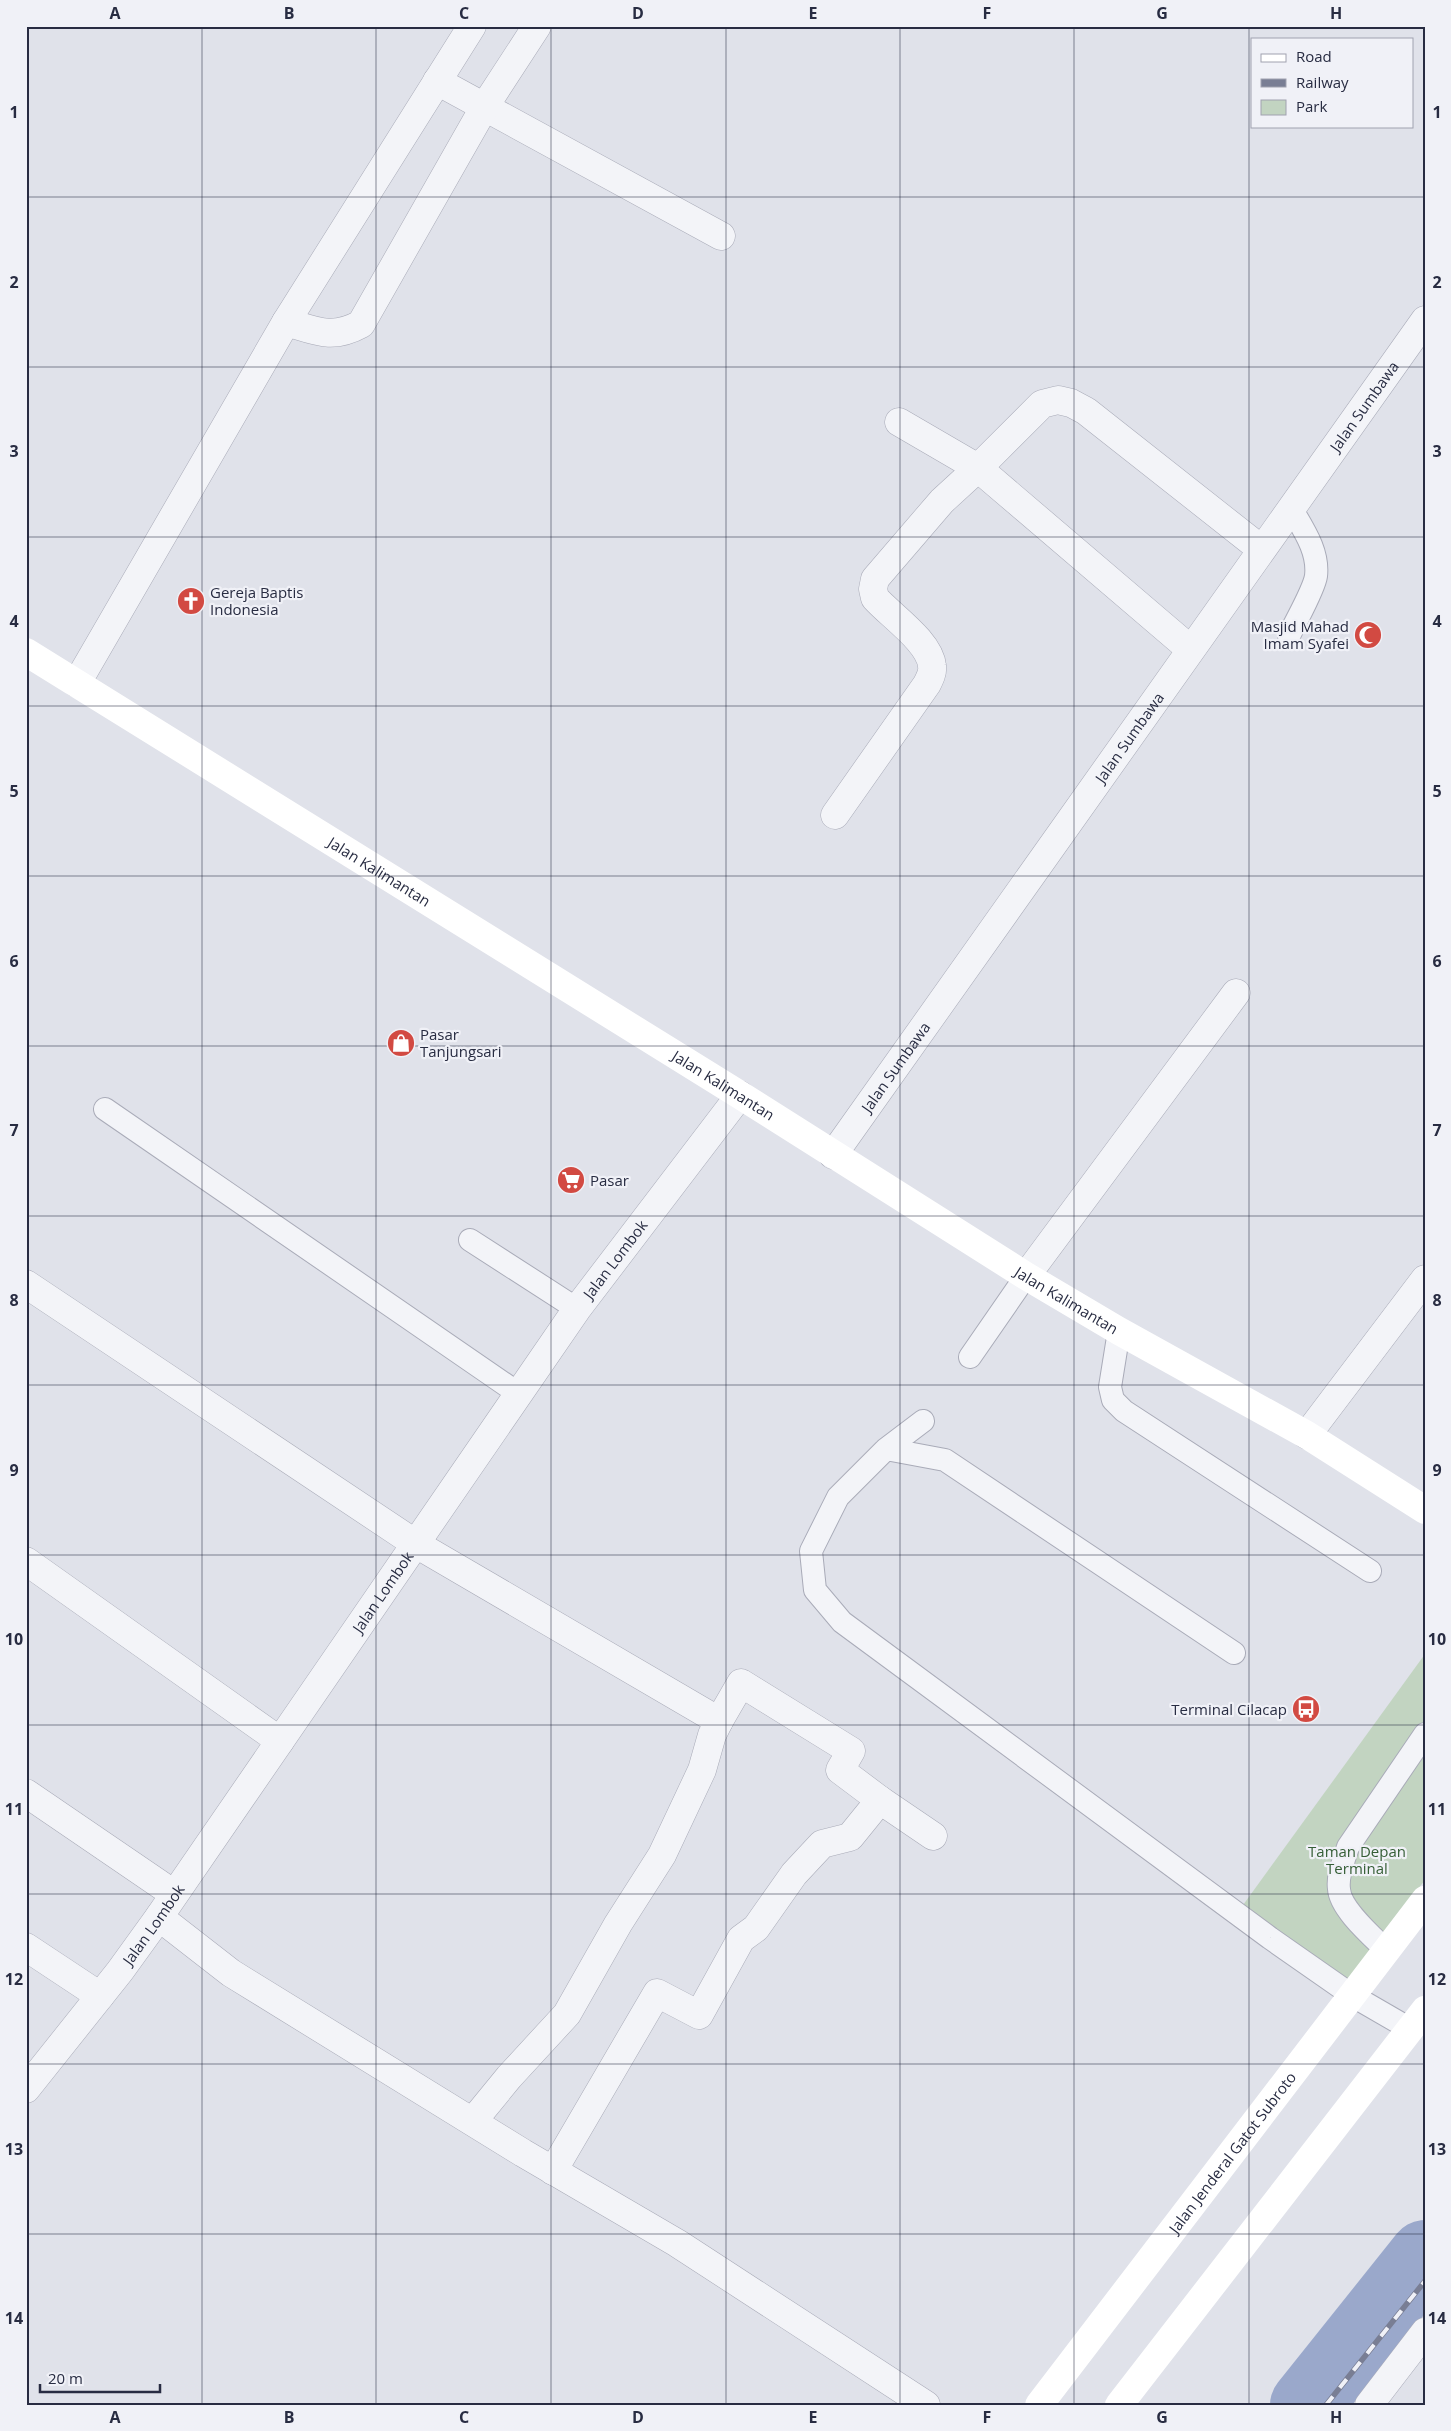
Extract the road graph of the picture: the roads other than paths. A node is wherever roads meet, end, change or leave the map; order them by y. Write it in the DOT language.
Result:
graph roads {
  1 [pos="472,26"];
  2 [pos="537,26"];
  3 [pos="437,81"];
  4 [pos="485,106"];
  5 [pos="721,236"];
  6 [pos="1425,320"];
  7 [pos="286,322"];
  8 [pos="899,422"];
  9 [pos="978,468"];
  10 [pos="1291,508"];
  11 [pos="1261,549"];
  12 [pos="1289,636"];
  13 [pos="1190,649"];
  14 [pos="29,658"];
  15 [pos="77,683"];
  16 [pos="835,814"];
  17 [pos="1236,993"];
  18 [pos="740,1095"];
  19 [pos="105,1109"];
  20 [pos="833,1155"];
  21 [pos="470,1240"];
  22 [pos="1026,1276"];
  23 [pos="1425,1279"];
  24 [pos="26,1284"];
  25 [pos="577,1309"];
  26 [pos="1119,1331"];
  27 [pos="970,1357"];
  28 [pos="519,1394"];
  29 [pos="923,1421"];
  30 [pos="1307,1435"];
  31 [pos="886,1449"];
  32 [pos="1425,1510"];
  33 [pos="416,1544"];
  34 [pos="26,1561"];
  35 [pos="1370,1571"];
  36 [pos="1234,1653"];
  37 [pos="719,1721"];
  38 [pos="1425,1734"];
  39 [pos="280,1741"];
  40 [pos="26,1793"];
  41 [pos="880,1800"];
  42 [pos="933,1836"];
  43 [pos="174,1894"];
  44 [pos="1425,1900"];
  45 [pos="159,1918"];
  46 [pos="26,1947"];
  47 [pos="1387,1951"];
  48 [pos="100,1996"];
  49 [pos="1353,1996"];
  50 [pos="1417,2020"];
  51 [pos="26,2090"];
  52 [pos="473,2121"];
  53 [pos="553,2171"];
  54 [pos="1425,2332"];
  55 [pos="926,2405"];
  56 [pos="1039,2405"];
  57 [pos="1119,2405"];
  58 [pos="1369,2405"];
  1 -- 3 [label="street"];
  2 -- 4 [label="street"];
  3 -- 4 [label="street"];
  3 -- 7 [label="street"];
  4 -- 5 [label="street"];
  4 -- 7 [label="street"];
  6 -- 10 [label="street, Jalan Sumbawa"];
  7 -- 15 [label="street"];
  8 -- 9 [label="street"];
  9 -- 11 [label="street"];
  9 -- 13 [label="street"];
  9 -- 16 [label="street"];
  10 -- 11 [label="street, Jalan Sumbawa"];
  10 -- 12 [label="lane"];
  11 -- 13 [label="street, Jalan Sumbawa"];
  13 -- 20 [label="street, Jalan Sumbawa"];
  14 -- 15 [label="street, Jalan Kalimantan"];
  15 -- 18 [label="street, Jalan Kalimantan"];
  17 -- 22 [label="street"];
  18 -- 20 [label="street, Jalan Kalimantan"];
  18 -- 25 [label="street, Jalan Lombok"];
  19 -- 28 [label="lane"];
  20 -- 22 [label="street, Jalan Kalimantan"];
  21 -- 25 [label="lane"];
  22 -- 26 [label="street, Jalan Kalimantan"];
  22 -- 27 [label="lane"];
  23 -- 30 [label="street"];
  24 -- 33 [label="street"];
  25 -- 28 [label="street, Jalan Lombok"];
  26 -- 30 [label="street, Jalan Kalimantan"];
  26 -- 35 [label="lane"];
  28 -- 33 [label="street, Jalan Lombok"];
  29 -- 31 [label="lane"];
  30 -- 32 [label="street, Jalan Kalimantan"];
  31 -- 36 [label="lane"];
  31 -- 49 [label="lane"];
  33 -- 37 [label="street"];
  33 -- 39 [label="street, Jalan Lombok"];
  34 -- 39 [label="street"];
  37 -- 41 [label="street"];
  37 -- 52 [label="street"];
  38 -- 47 [label="lane"];
  39 -- 43 [label="street, Jalan Lombok"];
  40 -- 43 [label="street"];
  41 -- 42 [label="street"];
  41 -- 53 [label="street"];
  43 -- 45 [label="street, Jalan Lombok"];
  44 -- 47 [label="street, Jalan Jenderal Gatot Subroto"];
  45 -- 48 [label="street, Jalan Lombok"];
  45 -- 52 [label="street"];
  46 -- 48 [label="street"];
  47 -- 49 [label="street, Jalan Jenderal Gatot Subroto"];
  48 -- 51 [label="street, Jalan Lombok"];
  49 -- 50 [label="lane"];
  49 -- 56 [label="street, Jalan Jenderal Gatot Subroto"];
  50 -- 57 [label="street"];
  52 -- 53 [label="street"];
  53 -- 55 [label="street"];
  54 -- 58 [label="street"];
}
